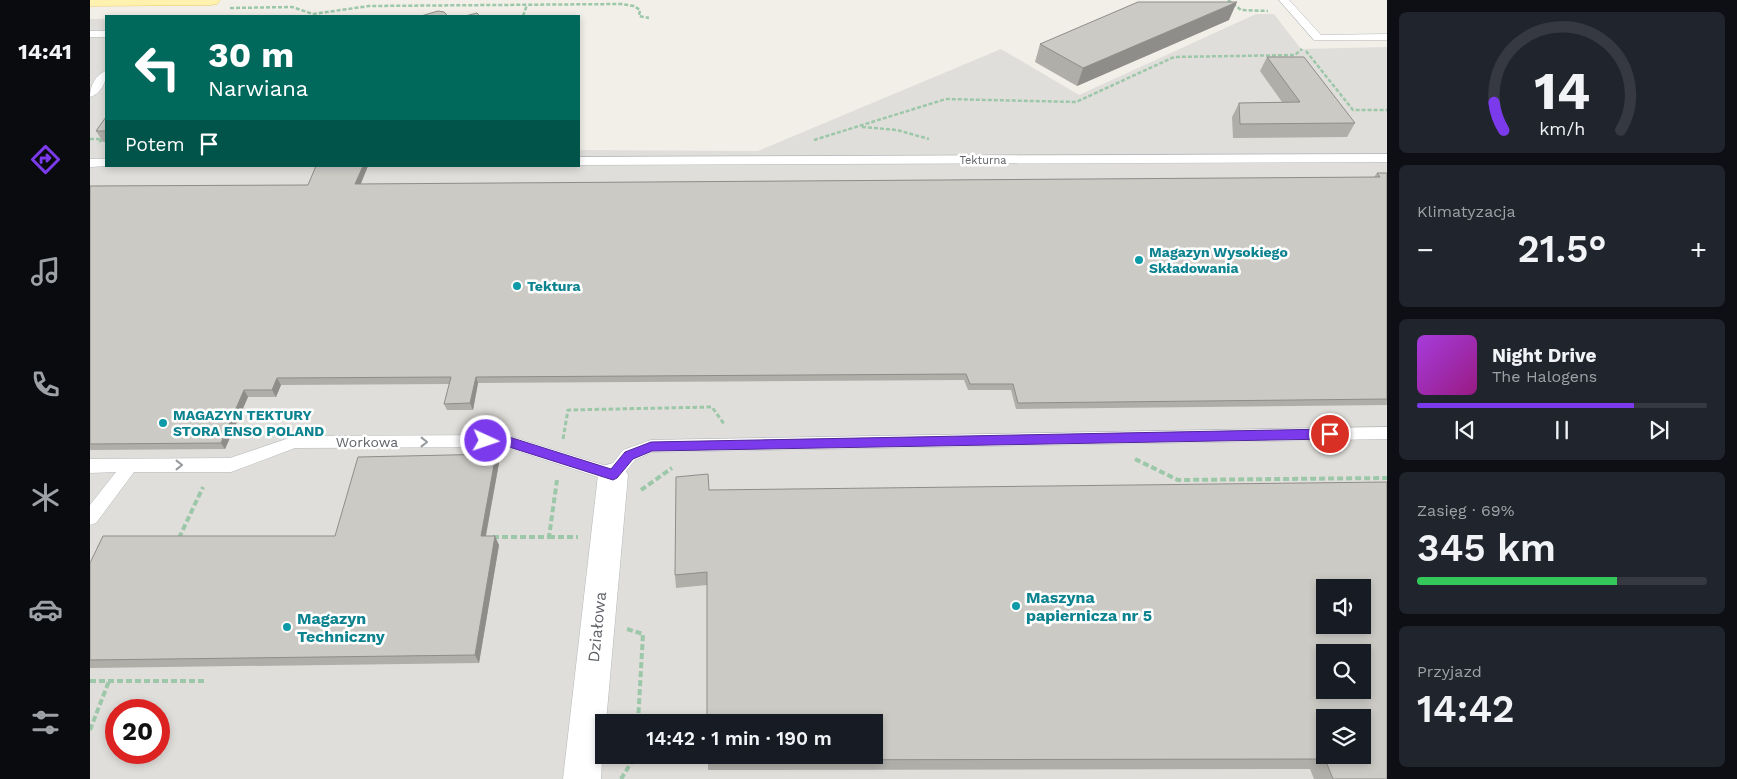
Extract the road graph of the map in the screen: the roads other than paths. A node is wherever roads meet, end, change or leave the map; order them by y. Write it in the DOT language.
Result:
graph roads {
  1 [pos="90,0"];
  2 [pos="173,0"];
  3 [pos="211,0"];
  4 [pos="1284,0"];
  5 [pos="90,34"];
  6 [pos="105,34"];
  7 [pos="1387,37"];
  8 [pos="105,75"];
  9 [pos="90,94"];
  10 [pos="1387,158"];
  11 [pos="580,161"];
  12 [pos="90,163"];
  13 [pos="105,163"];
  14 [pos="1387,433"];
  15 [pos="90,466"];
  16 [pos="130,466"];
  17 [pos="625,484"];
  18 [pos="90,518"];
  19 [pos="582,779"];
  1 -- 2 [label="main road"];
  2 -- 3 [label="main road"];
  4 -- 7 [label="lane"];
  5 -- 6 [label="lane"];
  8 -- 9 [label="lane"];
  10 -- 11 [label="lane, Tekturna"];
  12 -- 13 [label="lane"];
  14 -- 17 [label="lane"];
  15 -- 16 [label="lane, Workowa"];
  16 -- 17 [label="lane, Workowa, one-way"];
  16 -- 18 [label="lane"];
  17 -- 19 [label="street, Działowa"];
}
